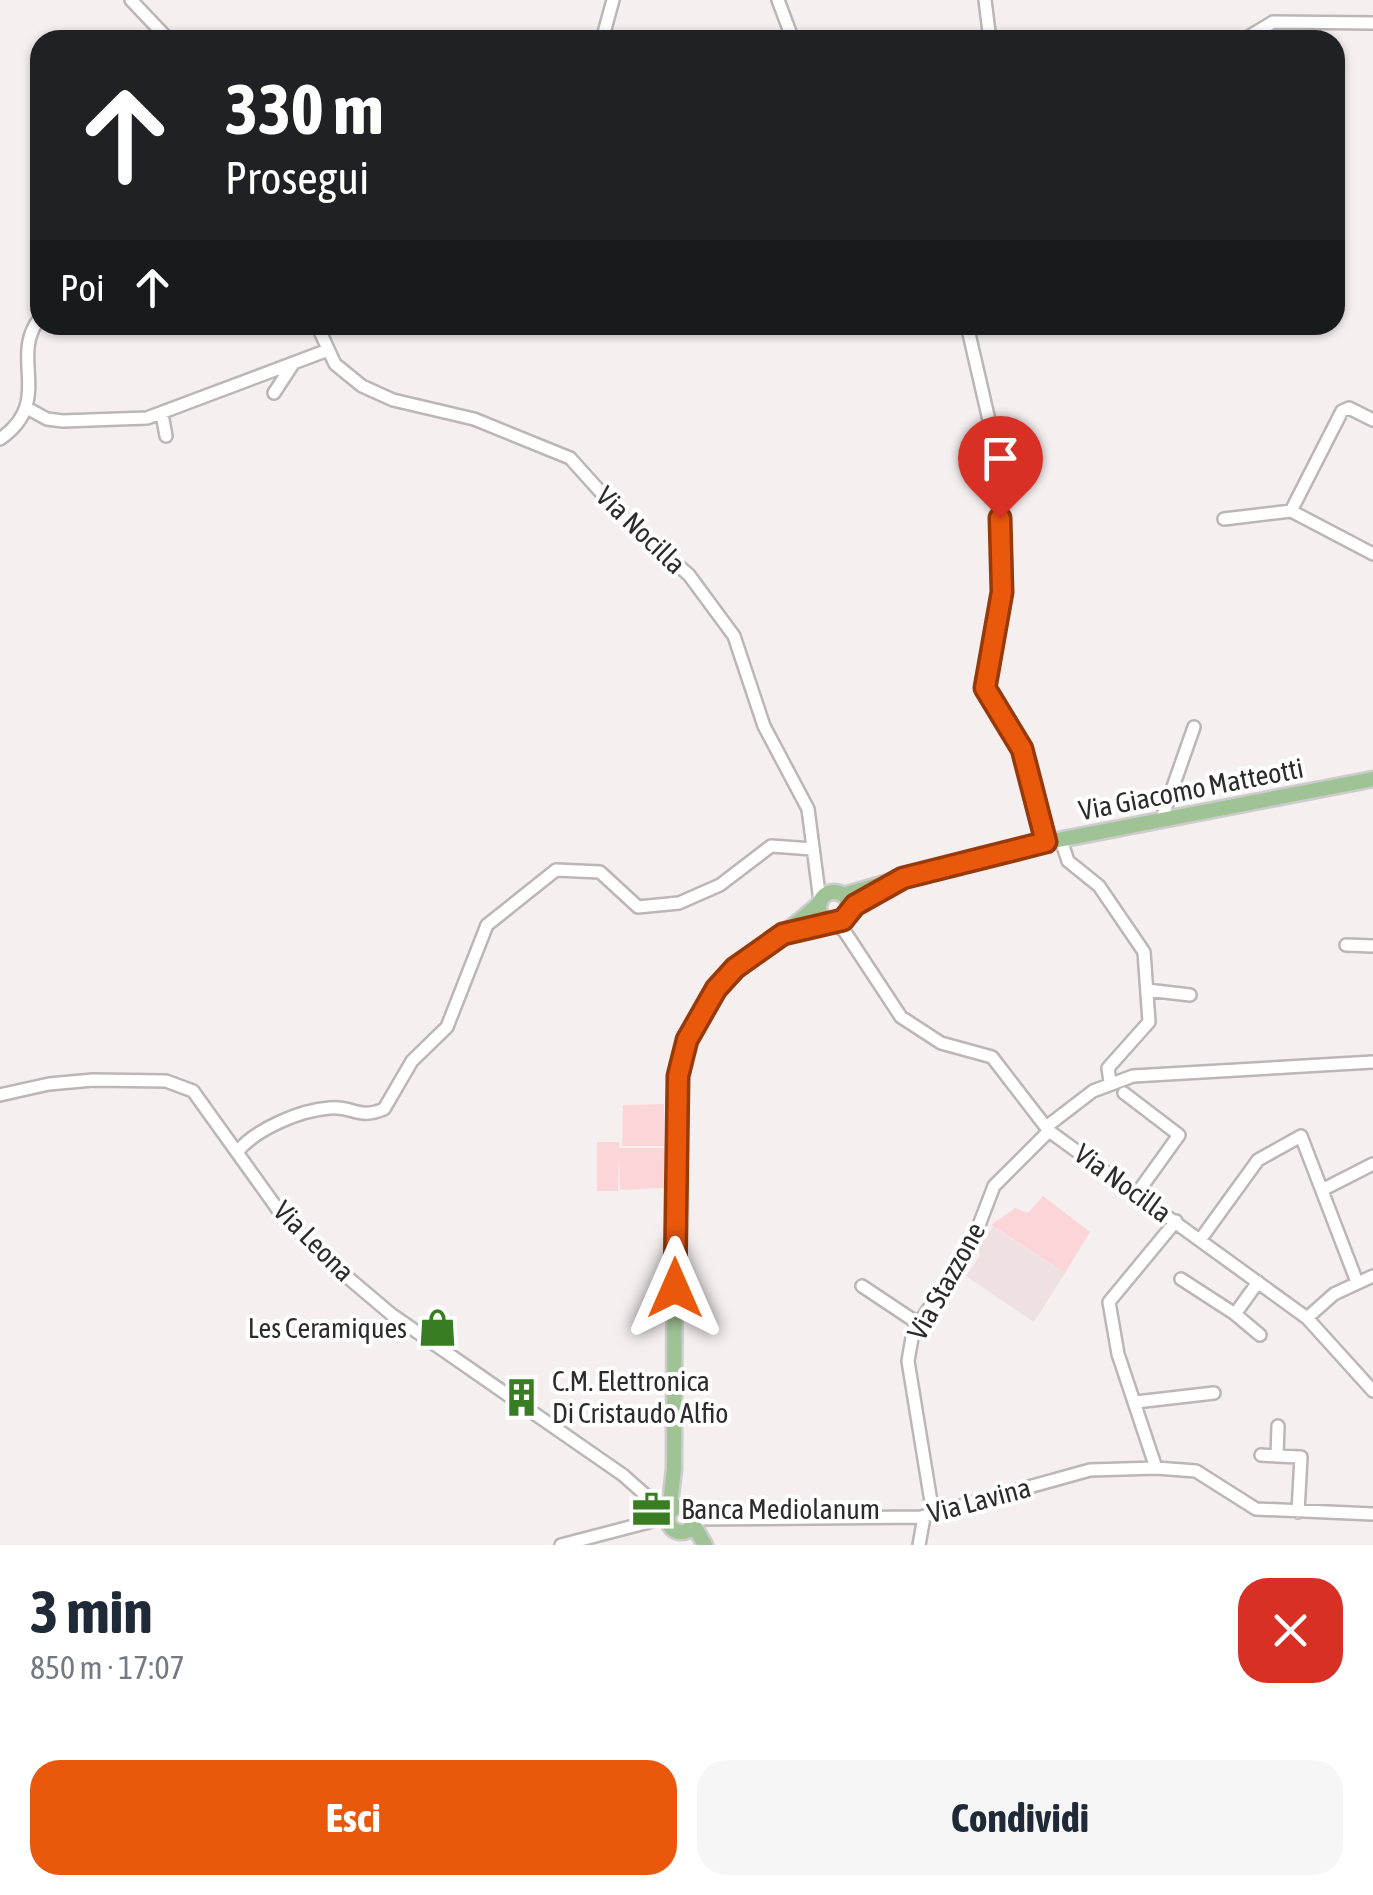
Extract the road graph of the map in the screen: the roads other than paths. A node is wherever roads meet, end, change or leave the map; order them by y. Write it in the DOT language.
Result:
graph roads {
  1 [pos="131,0"];
  2 [pos="614,0"];
  3 [pos="778,0"];
  4 [pos="985,0"];
  5 [pos="1373,23"];
  6 [pos="160,30"];
  7 [pos="605,30"];
  8 [pos="789,30"];
  9 [pos="989,30"];
  10 [pos="1260,30"];
  11 [pos="30,334"];
  12 [pos="321,335"];
  13 [pos="969,335"];
  14 [pos="328,350"];
  15 [pos="293,364"];
  16 [pos="274,393"];
  17 [pos="27,408"];
  18 [pos="162,414"];
  19 [pos="1373,420"];
  20 [pos="166,436"];
  21 [pos="0,438"];
  22 [pos="1290,510"];
  23 [pos="1224,519"];
  24 [pos="1373,554"];
  25 [pos="1194,727"];
  26 [pos="1373,780"];
  27 [pos="1161,821"];
  28 [pos="1054,841"];
  29 [pos="814,849"];
  30 [pos="820,876"];
  31 [pos="903,878"];
  32 [pos="840,894"];
  33 [pos="820,902"];
  34 [pos="841,921"];
  35 [pos="783,934"];
  36 [pos="1346,946"];
  37 [pos="1373,946"];
  38 [pos="1146,990"];
  39 [pos="1190,995"];
  40 [pos="1373,1062"];
  41 [pos="1110,1082"];
  42 [pos="1124,1093"];
  43 [pos="0,1095"];
  44 [pos="1050,1131"];
  45 [pos="237,1152"];
  46 [pos="1373,1164"];
  47 [pos="1322,1190"];
  48 [pos="1138,1192"];
  49 [pos="1176,1222"];
  50 [pos="1200,1240"];
  51 [pos="1373,1276"];
  52 [pos="1181,1279"];
  53 [pos="1258,1282"];
  54 [pos="1358,1282"];
  55 [pos="862,1286"];
  56 [pos="1234,1314"];
  57 [pos="1307,1318"];
  58 [pos="919,1324"];
  59 [pos="1260,1335"];
  60 [pos="1373,1391"];
  61 [pos="1214,1393"];
  62 [pos="1136,1402"];
  63 [pos="1278,1426"];
  64 [pos="1261,1455"];
  65 [pos="1277,1456"];
  66 [pos="1156,1468"];
  67 [pos="1298,1512"];
  68 [pos="1373,1514"];
  69 [pos="928,1516"];
  70 [pos="679,1520"];
  71 [pos="560,1545"];
  72 [pos="702,1545"];
  73 [pos="919,1545"];
  1 -- 6 [label="street"];
  2 -- 7 [label="street"];
  3 -- 8 [label="street"];
  4 -- 9 [label="street"];
  5 -- 10 [label="street"];
  11 -- 17 [label="street"];
  12 -- 14 [label="street, Via Nocilla"];
  13 -- 28 [label="street"];
  14 -- 15 [label="street"];
  14 -- 29 [label="street, Via Nocilla"];
  15 -- 16 [label="street"];
  15 -- 18 [label="street"];
  17 -- 18 [label="street"];
  17 -- 21 [label="street"];
  18 -- 20 [label="street"];
  19 -- 22 [label="street"];
  22 -- 23 [label="street"];
  22 -- 24 [label="street"];
  25 -- 27 [label="street"];
  26 -- 27 [label="main road, Via Giacomo Matteotti"];
  27 -- 28 [label="main road, Via Giacomo Matteotti"];
  28 -- 31 [label="main road, Via Giacomo Matteotti"];
  28 -- 38 [label="street"];
  29 -- 30 [label="street, Via Nocilla"];
  29 -- 45 [label="street"];
  30 -- 32 [label="street"];
  30 -- 33 [label="street, Via Nocilla"];
  31 -- 32 [label="main road, Via Giacomo Matteotti"];
  31 -- 34 [label="main road"];
  32 -- 33 [label="main road, Via Giacomo Matteotti"];
  32 -- 34 [label="main road"];
  33 -- 34 [label="main road"];
  33 -- 35 [label="main road, Via Giacomo Matteotti"];
  34 -- 35 [label="main road"];
  34 -- 44 [label="street, Via Nocilla"];
  35 -- 70 [label="main road"];
  36 -- 37 [label="street"];
  38 -- 39 [label="street"];
  38 -- 41 [label="street"];
  40 -- 41 [label="street"];
  41 -- 44 [label="street, Via Stazzone"];
  42 -- 48 [label="street"];
  43 -- 45 [label="street, Via Leona"];
  44 -- 48 [label="street, Via Nocilla"];
  44 -- 58 [label="street, Via Stazzone"];
  45 -- 70 [label="street, Via Leona"];
  46 -- 47 [label="street"];
  47 -- 50 [label="street"];
  47 -- 54 [label="street"];
  48 -- 49 [label="street, Via Nocilla"];
  49 -- 50 [label="street, Via Nocilla"];
  49 -- 62 [label="street"];
  50 -- 53 [label="street, Via Nocilla"];
  51 -- 54 [label="street"];
  52 -- 56 [label="street"];
  53 -- 56 [label="street"];
  53 -- 57 [label="street, Via Nocilla"];
  54 -- 57 [label="street"];
  55 -- 58 [label="street"];
  56 -- 59 [label="street"];
  57 -- 60 [label="street, Via Nocilla"];
  58 -- 69 [label="street, Via Stazzone"];
  61 -- 62 [label="street"];
  62 -- 66 [label="street"];
  63 -- 65 [label="street"];
  64 -- 65 [label="street"];
  65 -- 67 [label="street"];
  66 -- 67 [label="street, Via Lavina"];
  66 -- 69 [label="street, Via Lavina"];
  67 -- 68 [label="street"];
  69 -- 70 [label="street, Via Lavina"];
  69 -- 73 [label="street, Via Stazzone"];
  70 -- 71 [label="street, Via Lavina"];
  70 -- 72 [label="main road"];
}
